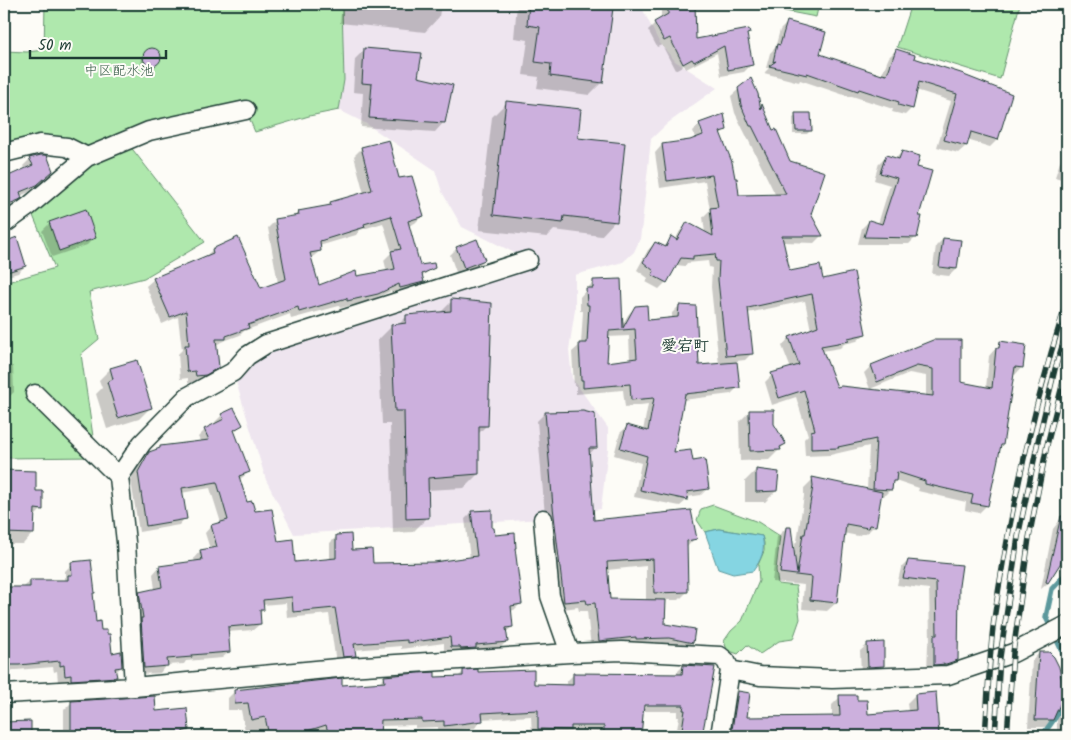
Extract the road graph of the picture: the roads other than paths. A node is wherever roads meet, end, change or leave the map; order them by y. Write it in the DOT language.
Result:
graph roads {
  1 [pos="246,110"];
  2 [pos="4,153"];
  3 [pos="87,158"];
  4 [pos="4,224"];
  5 [pos="528,260"];
  6 [pos="35,394"];
  7 [pos="119,477"];
  8 [pos="542,519"];
  9 [pos="1065,626"];
  10 [pos="570,653"];
  11 [pos="730,670"];
  12 [pos="134,687"];
  13 [pos="4,694"];
  14 [pos="720,736"];
  1 -- 3 [label="street"];
  2 -- 3 [label="street"];
  3 -- 4 [label="street"];
  5 -- 7 [label="street"];
  6 -- 7 [label="street"];
  7 -- 12 [label="street"];
  8 -- 10 [label="street"];
  9 -- 11 [label="street"];
  10 -- 11 [label="street"];
  10 -- 12 [label="street"];
  11 -- 14 [label="street"];
  12 -- 13 [label="street"];
}
